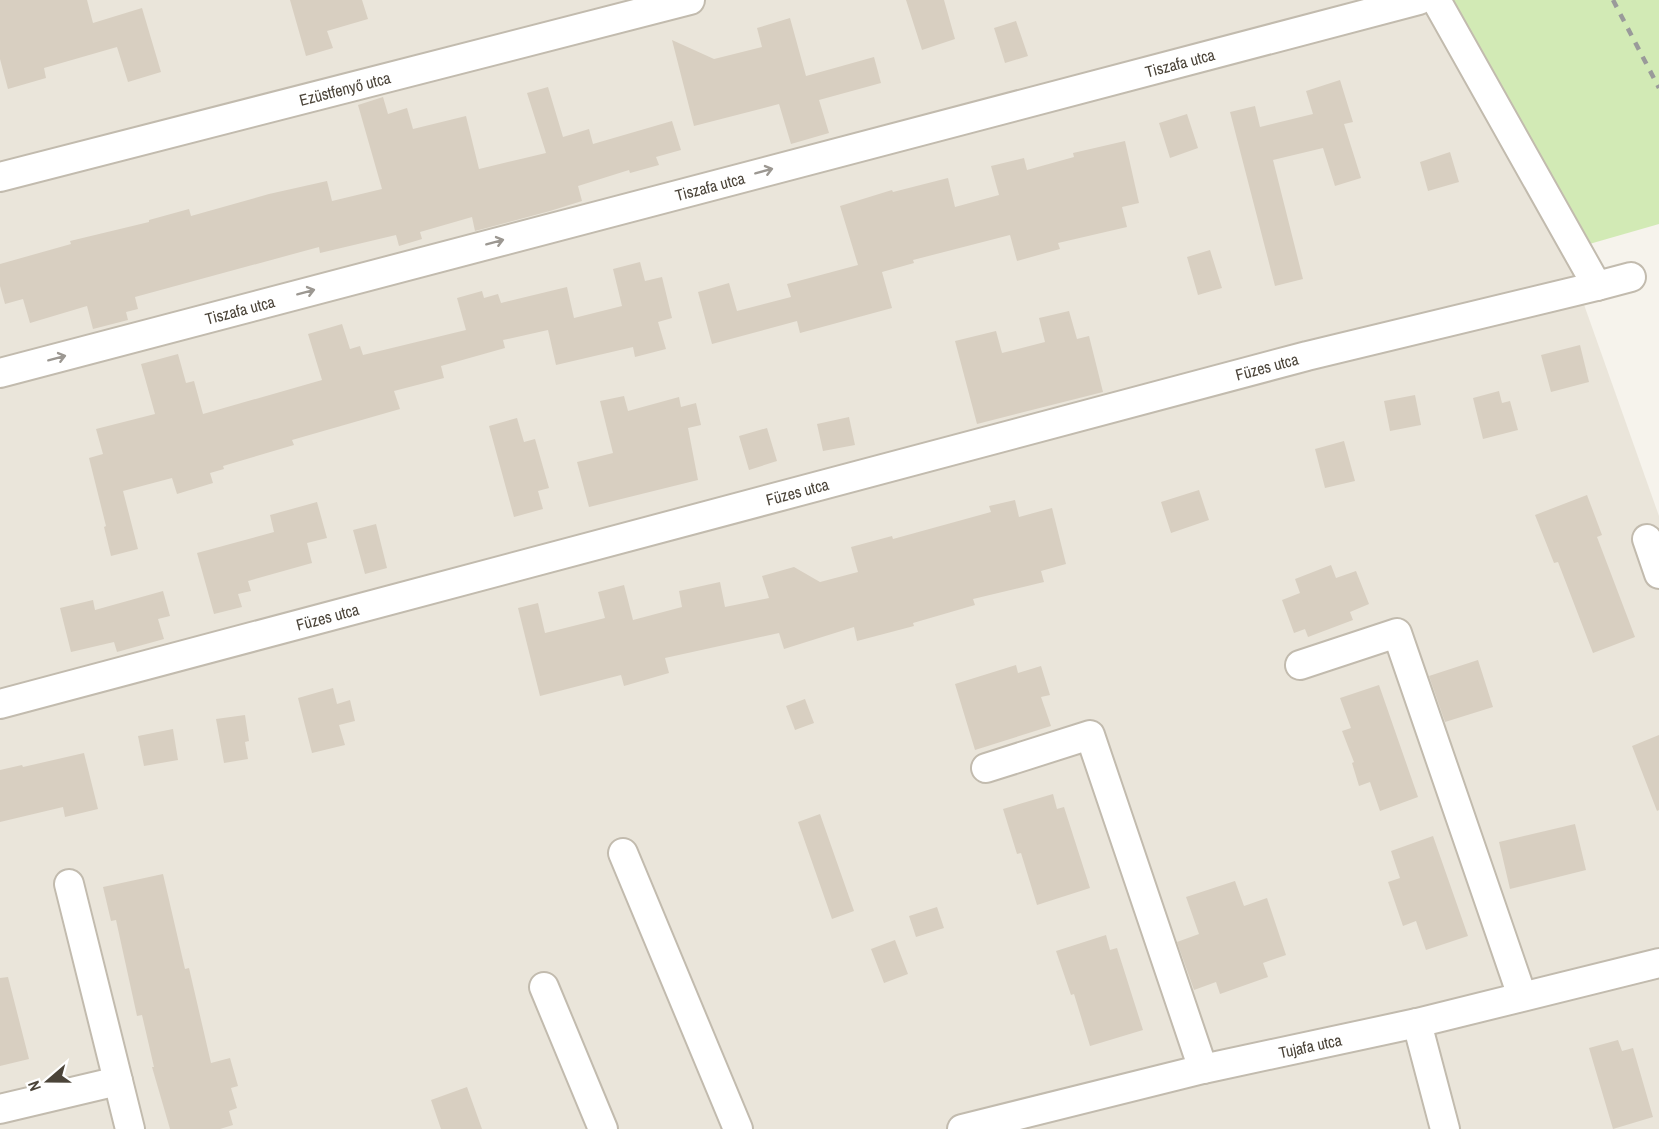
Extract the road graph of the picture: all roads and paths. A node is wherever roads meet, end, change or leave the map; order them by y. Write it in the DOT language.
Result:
graph roads {
  1 [pos="690,0"];
  2 [pos="1419,0"];
  3 [pos="1436,0"];
  4 [pos="0,177"];
  5 [pos="1631,277"];
  6 [pos="1598,286"];
  7 [pos="0,373"];
  8 [pos="1647,539"];
  9 [pos="1659,574"];
  10 [pos="1300,665"];
  11 [pos="0,704"];
  12 [pos="987,768"];
  13 [pos="623,854"];
  14 [pos="69,884"];
  15 [pos="1659,963"];
  16 [pos="544,987"];
  17 [pos="1522,996"];
  18 [pos="1417,1023"];
  19 [pos="1203,1069"];
  20 [pos="118,1081"];
  21 [pos="0,1109"];
  22 [pos="130,1129"];
  23 [pos="603,1129"];
  24 [pos="738,1129"];
  25 [pos="962,1129"];
  26 [pos="1445,1129"];
  1 -- 4 [label="street, Ezüstfenyő utca"];
  7 -- 2 [label="street, Tiszafa utca, one-way"];
  3 -- 6 [label="street"];
  5 -- 6 [label="street, Füzes utca"];
  6 -- 11 [label="street, Füzes utca"];
  8 -- 9 [label="street"];
  10 -- 17 [label="street"];
  12 -- 19 [label="street"];
  13 -- 24 [label="street"];
  14 -- 20 [label="street"];
  15 -- 17 [label="street, Tujafa utca"];
  16 -- 23 [label="street"];
  17 -- 18 [label="street, Tujafa utca"];
  18 -- 19 [label="street, Tujafa utca"];
  18 -- 26 [label="street"];
  19 -- 25 [label="street, Tujafa utca"];
  20 -- 21 [label="street"];
  20 -- 22 [label="street"];
}
